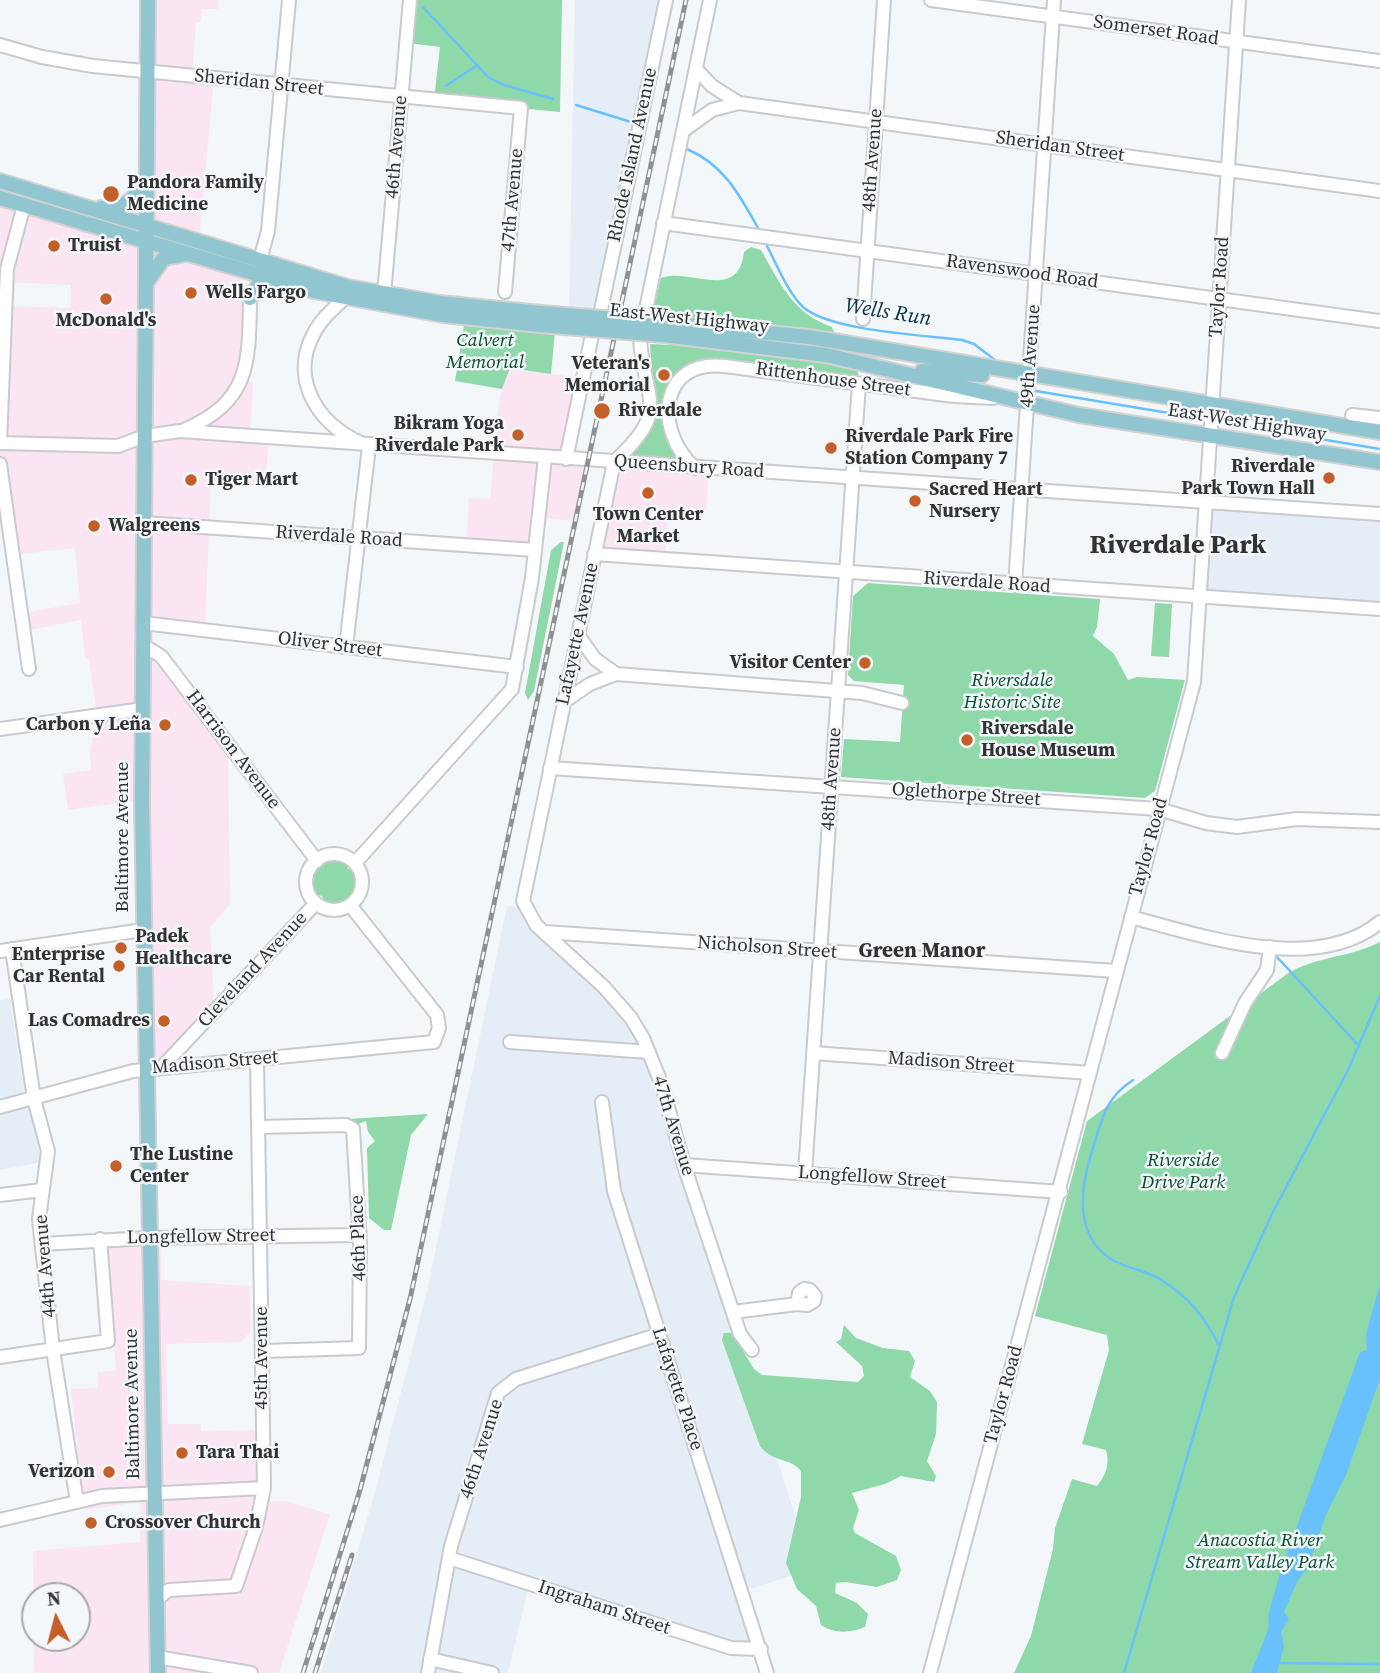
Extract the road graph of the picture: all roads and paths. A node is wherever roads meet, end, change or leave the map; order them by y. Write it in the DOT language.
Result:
graph roads {
  1 [pos="148,0"];
  2 [pos="289,0"];
  3 [pos="410,0"];
  4 [pos="666,0"];
  5 [pos="710,0"];
  6 [pos="884,0"];
  7 [pos="931,0"];
  8 [pos="1054,0"];
  9 [pos="1239,0"];
  10 [pos="1053,17"];
  11 [pos="1236,42"];
  12 [pos="0,45"];
  13 [pos="1380,61"];
  14 [pos="696,69"];
  15 [pos="147,71"];
  16 [pos="281,85"];
  17 [pos="401,96"];
  18 [pos="739,103"];
  19 [pos="521,108"];
  20 [pos="876,122"];
  21 [pos="683,131"];
  22 [pos="1044,145"];
  23 [pos="1228,170"];
  24 [pos="146,176"];
  25 [pos="0,181"];
  26 [pos="1380,191"];
  27 [pos="0,198"];
  28 [pos="24,205"];
  29 [pos="85,207"];
  30 [pos="663,223"];
  31 [pos="146,233"];
  32 [pos="867,251"];
  33 [pos="190,255"];
  34 [pos="260,260"];
  35 [pos="236,269"];
  36 [pos="1036,274"];
  37 [pos="277,282"];
  38 [pos="146,284"];
  39 [pos="505,292"];
  40 [pos="384,294"];
  41 [pos="250,298"];
  42 [pos="345,298"];
  43 [pos="1219,299"];
  44 [pos="601,310"];
  45 [pos="645,314"];
  46 [pos="541,319"];
  47 [pos="863,319"];
  48 [pos="1380,321"];
  49 [pos="664,329"];
  50 [pos="592,335"];
  51 [pos="640,339"];
  52 [pos="889,369"];
  53 [pos="1029,373"];
  54 [pos="859,384"];
  55 [pos="1002,397"];
  56 [pos="651,403"];
  57 [pos="1027,404"];
  58 [pos="667,405"];
  59 [pos="1212,405"];
  60 [pos="1352,415"];
  61 [pos="1380,418"];
  62 [pos="180,431"];
  63 [pos="1380,432"];
  64 [pos="145,436"];
  65 [pos="1210,437"];
  66 [pos="0,443"];
  67 [pos="369,446"];
  68 [pos="545,457"];
  69 [pos="566,459"];
  70 [pos="614,462"];
  71 [pos="1380,462"];
  72 [pos="0,464"];
  73 [pos="695,468"];
  74 [pos="852,479"];
  75 [pos="1022,491"];
  76 [pos="1206,503"];
  77 [pos="1380,514"];
  78 [pos="144,523"];
  79 [pos="358,538"];
  80 [pos="535,550"];
  81 [pos="594,554"];
  82 [pos="846,572"];
  83 [pos="1015,585"];
  84 [pos="1200,596"];
  85 [pos="1380,609"];
  86 [pos="143,623"];
  87 [pos="578,635"];
  88 [pos="143,645"];
  89 [pos="346,646"];
  90 [pos="517,667"];
  91 [pos="29,669"];
  92 [pos="616,674"];
  93 [pos="838,691"];
  94 [pos="565,701"];
  95 [pos="902,703"];
  96 [pos="143,709"];
  97 [pos="0,729"];
  98 [pos="550,768"];
  99 [pos="831,786"];
  100 [pos="1159,809"];
  101 [pos="1380,822"];
  102 [pos="317,861"];
  103 [pos="355,863"];
  104 [pos="316,903"];
  105 [pos="350,905"];
  106 [pos="1130,917"];
  107 [pos="1380,922"];
  108 [pos="143,930"];
  109 [pos="544,932"];
  110 [pos="1270,947"];
  111 [pos="6,950"];
  112 [pos="820,951"];
  113 [pos="1116,971"];
  114 [pos="510,1042"];
  115 [pos="649,1052"];
  116 [pos="813,1053"];
  117 [pos="1222,1053"];
  118 [pos="257,1059"];
  119 [pos="162,1068"];
  120 [pos="146,1069"];
  121 [pos="1090,1073"];
  122 [pos="34,1099"];
  123 [pos="602,1102"];
  124 [pos="0,1107"];
  125 [pos="259,1127"];
  126 [pos="684,1165"];
  127 [pos="805,1173"];
  128 [pos="42,1190"];
  129 [pos="1060,1192"];
  130 [pos="0,1195"];
  131 [pos="359,1235"];
  132 [pos="261,1236"];
  133 [pos="149,1238"];
  134 [pos="100,1239"];
  135 [pos="43,1244"];
  136 [pos="797,1304"];
  137 [pos="733,1312"];
  138 [pos="660,1334"];
  139 [pos="53,1350"];
  140 [pos="262,1350"];
  141 [pos="752,1350"];
  142 [pos="0,1357"];
  143 [pos="264,1488"];
  144 [pos="154,1492"];
  145 [pos="77,1502"];
  146 [pos="0,1520"];
  147 [pos="449,1558"];
  148 [pos="156,1578"];
  149 [pos="169,1590"];
  150 [pos="156,1600"];
  151 [pos="761,1649"];
  152 [pos="157,1657"];
  153 [pos="430,1659"];
  154 [pos="158,1673"];
  155 [pos="251,1673"];
  156 [pos="428,1673"];
  157 [pos="492,1673"];
  158 [pos="767,1673"];
  159 [pos="930,1673"];
  1 -- 15 [label="main road, Baltimore Avenue"];
  2 -- 16 [label="street"];
  3 -- 17 [label="street, 46th Avenue"];
  4 -- 44 [label="street, Rhode Island Avenue"];
  5 -- 14 [label="street"];
  6 -- 20 [label="street, 48th Avenue"];
  7 -- 10 [label="street, Somerset Road"];
  8 -- 10 [label="street, 49th Avenue"];
  9 -- 11 [label="street, Taylor Road"];
  10 -- 11 [label="street, Somerset Road"];
  10 -- 22 [label="street, 49th Avenue"];
  11 -- 13 [label="street, Somerset Road"];
  11 -- 23 [label="street, Taylor Road"];
  12 -- 15 [label="street, Sheridan Street"];
  14 -- 18 [label="street, Sheridan Street"];
  14 -- 21 [label="street"];
  15 -- 16 [label="street, Sheridan Street"];
  15 -- 24 [label="main road, Baltimore Avenue"];
  16 -- 17 [label="street, Sheridan Street"];
  16 -- 34 [label="street"];
  17 -- 19 [label="street, Sheridan Street"];
  17 -- 40 [label="street, 46th Avenue"];
  18 -- 20 [label="street, Sheridan Street"];
  18 -- 21 [label="street, Sheridan Street"];
  19 -- 39 [label="street, 47th Avenue"];
  20 -- 22 [label="street, Sheridan Street"];
  20 -- 32 [label="street, 48th Avenue"];
  21 -- 30 [label="street"];
  22 -- 23 [label="street, Sheridan Street"];
  22 -- 36 [label="street, 49th Avenue"];
  23 -- 26 [label="street, Sheridan Street"];
  23 -- 43 [label="street, Taylor Road"];
  24 -- 29 [label="main road"];
  24 -- 31 [label="main road, Baltimore Avenue"];
  25 -- 29 [label="main road, East-West Highway"];
  27 -- 28 [label="main road, East-West Highway"];
  28 -- 31 [label="main road, East-West Highway"];
  28 -- 66 [label="street"];
  29 -- 31 [label="main road, East-West Highway"];
  30 -- 32 [label="street, Ravenswood Road"];
  30 -- 45 [label="street"];
  31 -- 33 [label="main road, East-West Highway"];
  31 -- 34 [label="main road, East-West Highway"];
  31 -- 38 [label="main road, Baltimore Avenue"];
  32 -- 36 [label="street, Ravenswood Road"];
  32 -- 47 [label="street, 48th Avenue"];
  33 -- 35 [label="main road, East-West Highway"];
  33 -- 38 [label="main road"];
  34 -- 40 [label="main road, East-West Highway"];
  35 -- 37 [label="main road, East-West Highway"];
  35 -- 41 [label="main road"];
  36 -- 43 [label="street, Ravenswood Road"];
  36 -- 53 [label="street, 49th Avenue"];
  37 -- 41 [label="main road"];
  37 -- 42 [label="main road, East-West Highway"];
  38 -- 64 [label="main road, Baltimore Avenue"];
  40 -- 46 [label="main road, East-West Highway"];
  41 -- 62 [label="street"];
  42 -- 46 [label="main road, East-West Highway"];
  42 -- 67 [label="street"];
  43 -- 48 [label="street, Ravenswood Road"];
  43 -- 59 [label="street, Taylor Road"];
  46 -- 49 [label="main road, East-West Highway, bridge"];
  49 -- 52 [label="main road, East-West Highway"];
  49 -- 53 [label="main road, East-West Highway"];
  50 -- 69 [label="street"];
  51 -- 56 [label="street"];
  52 -- 53 [label="main road"];
  52 -- 55 [label="main road, East-West Highway"];
  53 -- 57 [label="street, 49th Avenue"];
  53 -- 59 [label="main road, East-West Highway"];
  54 -- 55 [label="street, Rittenhouse Street"];
  54 -- 58 [label="street, Rittenhouse Street"];
  54 -- 74 [label="street, 48th Avenue"];
  55 -- 57 [label="main road, East-West Highway"];
  56 -- 58 [label="street"];
  56 -- 70 [label="street"];
  57 -- 65 [label="main road, East-West Highway"];
  57 -- 75 [label="street, 49th Avenue"];
  58 -- 73 [label="street"];
  59 -- 63 [label="main road, East-West Highway"];
  59 -- 65 [label="street, Taylor Road"];
  60 -- 61 [label="street"];
  62 -- 64 [label="street, Queensbury Road"];
  62 -- 67 [label="street, Queensbury Road"];
  64 -- 66 [label="street, Queensbury Road"];
  64 -- 78 [label="main road, Baltimore Avenue"];
  65 -- 71 [label="main road, East-West Highway"];
  65 -- 76 [label="street, Taylor Road"];
  67 -- 68 [label="street, Queensbury Road"];
  67 -- 79 [label="street"];
  68 -- 69 [label="street, Queensbury Road"];
  68 -- 80 [label="street"];
  69 -- 70 [label="street, Queensbury Road"];
  70 -- 73 [label="street, Queensbury Road"];
  70 -- 81 [label="street, Lafayette Avenue"];
  72 -- 91 [label="street"];
  73 -- 74 [label="street, Queensbury Road"];
  74 -- 75 [label="street, Queensbury Road"];
  74 -- 82 [label="street, 48th Avenue"];
  75 -- 76 [label="street, Queensbury Road"];
  75 -- 83 [label="street, 49th Avenue"];
  76 -- 77 [label="street, Queensbury Road"];
  76 -- 84 [label="street, Taylor Road"];
  78 -- 79 [label="street, Riverdale Road"];
  78 -- 86 [label="main road, Baltimore Avenue"];
  79 -- 80 [label="street, Riverdale Road"];
  79 -- 89 [label="street"];
  80 -- 90 [label="street"];
  81 -- 82 [label="street, Riverdale Road"];
  81 -- 87 [label="street, Lafayette Avenue"];
  82 -- 83 [label="street, Riverdale Road"];
  82 -- 93 [label="street, 48th Avenue"];
  83 -- 84 [label="street, Riverdale Road"];
  84 -- 85 [label="street, Riverdale Road"];
  84 -- 100 [label="street, Taylor Road"];
  86 -- 88 [label="main road, Baltimore Avenue"];
  86 -- 89 [label="street, Oliver Street"];
  87 -- 92 [label="street"];
  87 -- 94 [label="street, Lafayette Avenue"];
  88 -- 96 [label="main road, Baltimore Avenue"];
  88 -- 102 [label="street, Harrison Avenue"];
  89 -- 90 [label="street, Oliver Street"];
  90 -- 103 [label="street"];
  92 -- 93 [label="street"];
  92 -- 94 [label="street"];
  93 -- 95 [label="street"];
  93 -- 99 [label="street, 48th Avenue"];
  94 -- 98 [label="street, Lafayette Avenue"];
  96 -- 97 [label="street"];
  96 -- 108 [label="main road, Baltimore Avenue"];
  98 -- 99 [label="street, Oglethorpe Street"];
  98 -- 109 [label="street, Lafayette Avenue"];
  99 -- 100 [label="street, Oglethorpe Street"];
  99 -- 112 [label="street, 48th Avenue"];
  100 -- 101 [label="street, Oglethorpe Street"];
  100 -- 106 [label="street, Taylor Road"];
  102 -- 103 [label="street"];
  102 -- 104 [label="street"];
  103 -- 105 [label="street"];
  104 -- 105 [label="street"];
  104 -- 119 [label="street, Cleveland Avenue"];
  105 -- 118 [label="street, Madison Street"];
  106 -- 110 [label="street"];
  106 -- 113 [label="street, Taylor Road"];
  107 -- 110 [label="street"];
  108 -- 111 [label="street"];
  108 -- 120 [label="main road, Baltimore Avenue"];
  109 -- 112 [label="street, Nicholson Street"];
  109 -- 115 [label="street, 47th Avenue"];
  110 -- 117 [label="street"];
  111 -- 122 [label="street, 44th Avenue"];
  112 -- 113 [label="street, Nicholson Street"];
  112 -- 116 [label="street, 48th Avenue"];
  113 -- 121 [label="street, Taylor Road"];
  114 -- 115 [label="street"];
  115 -- 126 [label="street, 47th Avenue"];
  116 -- 121 [label="street, Madison Street"];
  116 -- 127 [label="street, 48th Avenue"];
  118 -- 119 [label="street, Madison Street"];
  118 -- 125 [label="street, 45th Avenue"];
  119 -- 120 [label="street, Madison Street"];
  120 -- 122 [label="street, Madison Street"];
  120 -- 133 [label="main road, Baltimore Avenue"];
  121 -- 129 [label="street, Taylor Road"];
  122 -- 124 [label="street, Madison Street"];
  122 -- 128 [label="street, 44th Avenue"];
  123 -- 138 [label="street, Lafayette Place"];
  125 -- 131 [label="street, 46th Place"];
  125 -- 132 [label="street, 45th Avenue"];
  126 -- 127 [label="street, Longfellow Street"];
  126 -- 137 [label="street, 47th Avenue"];
  127 -- 129 [label="street, Longfellow Street"];
  128 -- 130 [label="street"];
  128 -- 135 [label="street, 44th Avenue"];
  129 -- 159 [label="street, Taylor Road"];
  131 -- 132 [label="street, Longfellow Street"];
  131 -- 140 [label="street, 46th Place"];
  132 -- 133 [label="street, Longfellow Street"];
  132 -- 140 [label="street, 45th Avenue"];
  133 -- 134 [label="street, Longfellow Street"];
  133 -- 144 [label="main road, Baltimore Avenue"];
  134 -- 135 [label="street, Longfellow Street"];
  134 -- 139 [label="street"];
  135 -- 139 [label="street, 44th Avenue"];
  136 -- 137 [label="street"];
  137 -- 141 [label="street, 47th Avenue"];
  138 -- 147 [label="street, 46th Avenue"];
  138 -- 151 [label="street, Lafayette Place"];
  139 -- 142 [label="street"];
  139 -- 145 [label="street, 44th Avenue"];
  140 -- 143 [label="street, 45th Avenue"];
  143 -- 144 [label="street"];
  143 -- 149 [label="street, 45th Avenue"];
  144 -- 145 [label="street"];
  144 -- 148 [label="main road, Baltimore Avenue"];
  145 -- 146 [label="street"];
  147 -- 151 [label="street, Ingraham Street"];
  147 -- 153 [label="street, 46th Avenue"];
  148 -- 149 [label="street"];
  148 -- 150 [label="main road, Baltimore Avenue"];
  149 -- 150 [label="street"];
  150 -- 152 [label="main road, Baltimore Avenue"];
  151 -- 158 [label="street, Lafayette Place"];
  152 -- 154 [label="main road, Baltimore Avenue"];
  152 -- 155 [label="street"];
  153 -- 156 [label="street, 46th Avenue"];
  153 -- 157 [label="street"];
}
